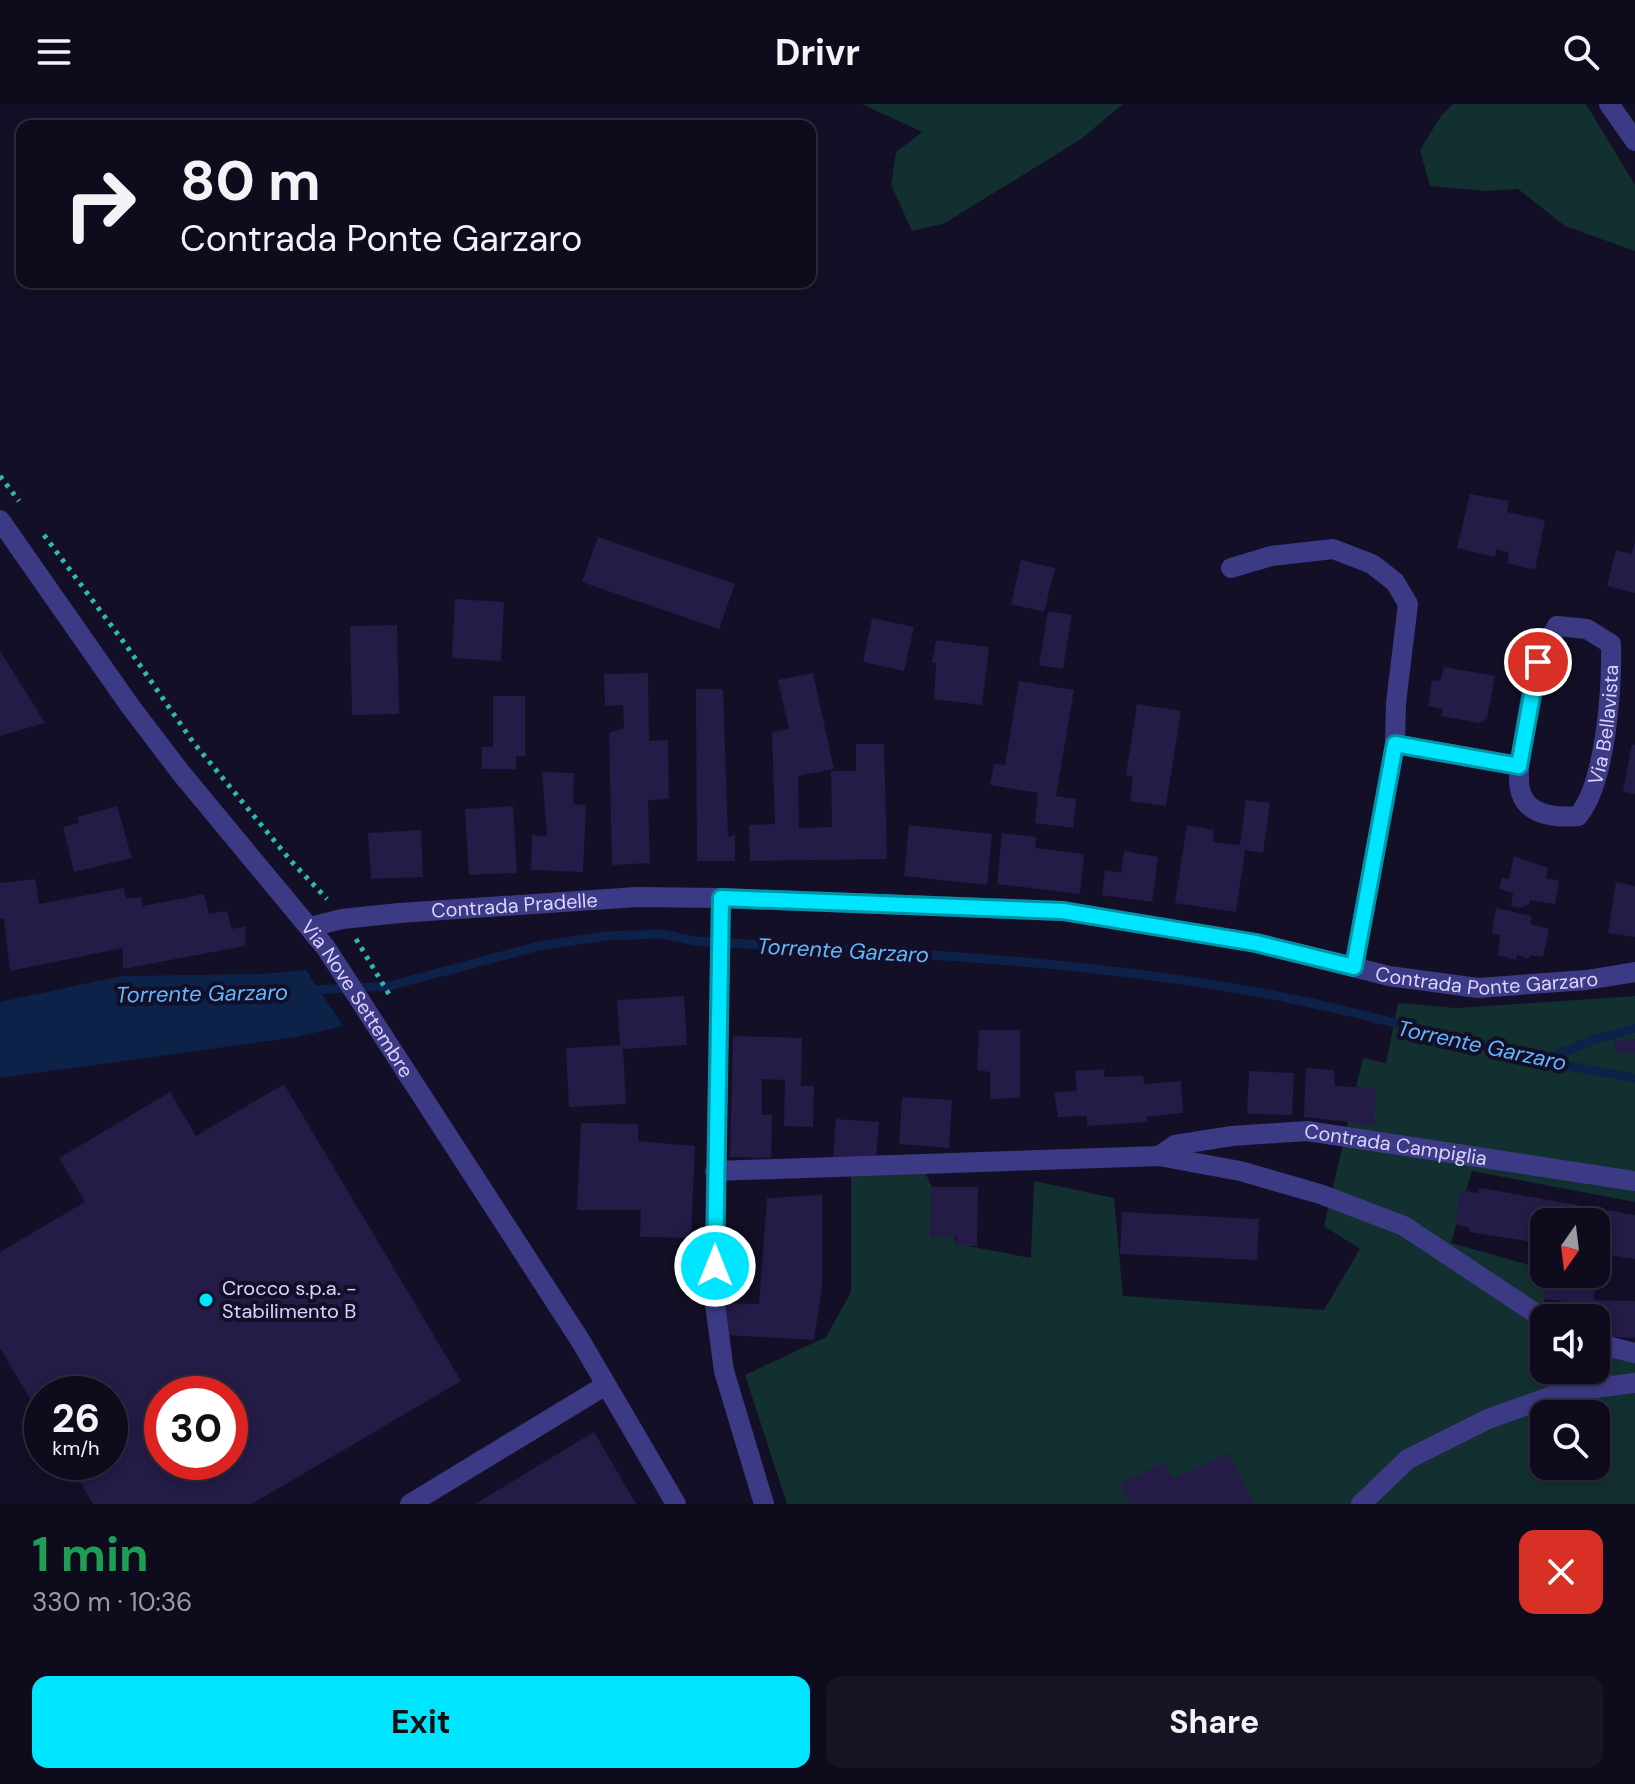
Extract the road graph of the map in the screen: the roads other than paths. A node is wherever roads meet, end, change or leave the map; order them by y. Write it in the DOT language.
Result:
graph roads {
  1 [pos="1609,104"];
  2 [pos="1635,141"];
  3 [pos="0,520"];
  4 [pos="1231,568"];
  5 [pos="1395,744"];
  6 [pos="1519,766"];
  7 [pos="721,898"];
  8 [pos="310,927"];
  9 [pos="1354,967"];
  10 [pos="1635,972"];
  11 [pos="1159,1156"];
  12 [pos="715,1171"];
  13 [pos="1635,1181"];
  14 [pos="1530,1310"];
  15 [pos="1610,1347"];
  16 [pos="1635,1353"];
  17 [pos="1635,1383"];
  18 [pos="606,1385"];
  19 [pos="410,1504"];
  20 [pos="676,1504"];
  21 [pos="764,1504"];
  22 [pos="1361,1504"];
  1 -- 2 [label="street"];
  3 -- 8 [label="street, Via Nove Settembre"];
  4 -- 5 [label="street"];
  5 -- 6 [label="street"];
  5 -- 9 [label="street"];
  6 -- 6 [label="street, Via Bellavista"];
  7 -- 8 [label="street, Contrada Pradelle"];
  7 -- 9 [label="street, Contrada Ponte Garzaro"];
  7 -- 12 [label="street"];
  8 -- 18 [label="street, Via Nove Settembre"];
  9 -- 10 [label="street, Contrada Ponte Garzaro"];
  11 -- 12 [label="street, Contrada Campiglia"];
  11 -- 13 [label="street, Contrada Campiglia"];
  11 -- 14 [label="street, Contrada Campiglia"];
  12 -- 21 [label="street"];
  15 -- 16 [label="street"];
  17 -- 22 [label="street"];
  18 -- 19 [label="street"];
  18 -- 20 [label="street, Via Nove Settembre"];
}
